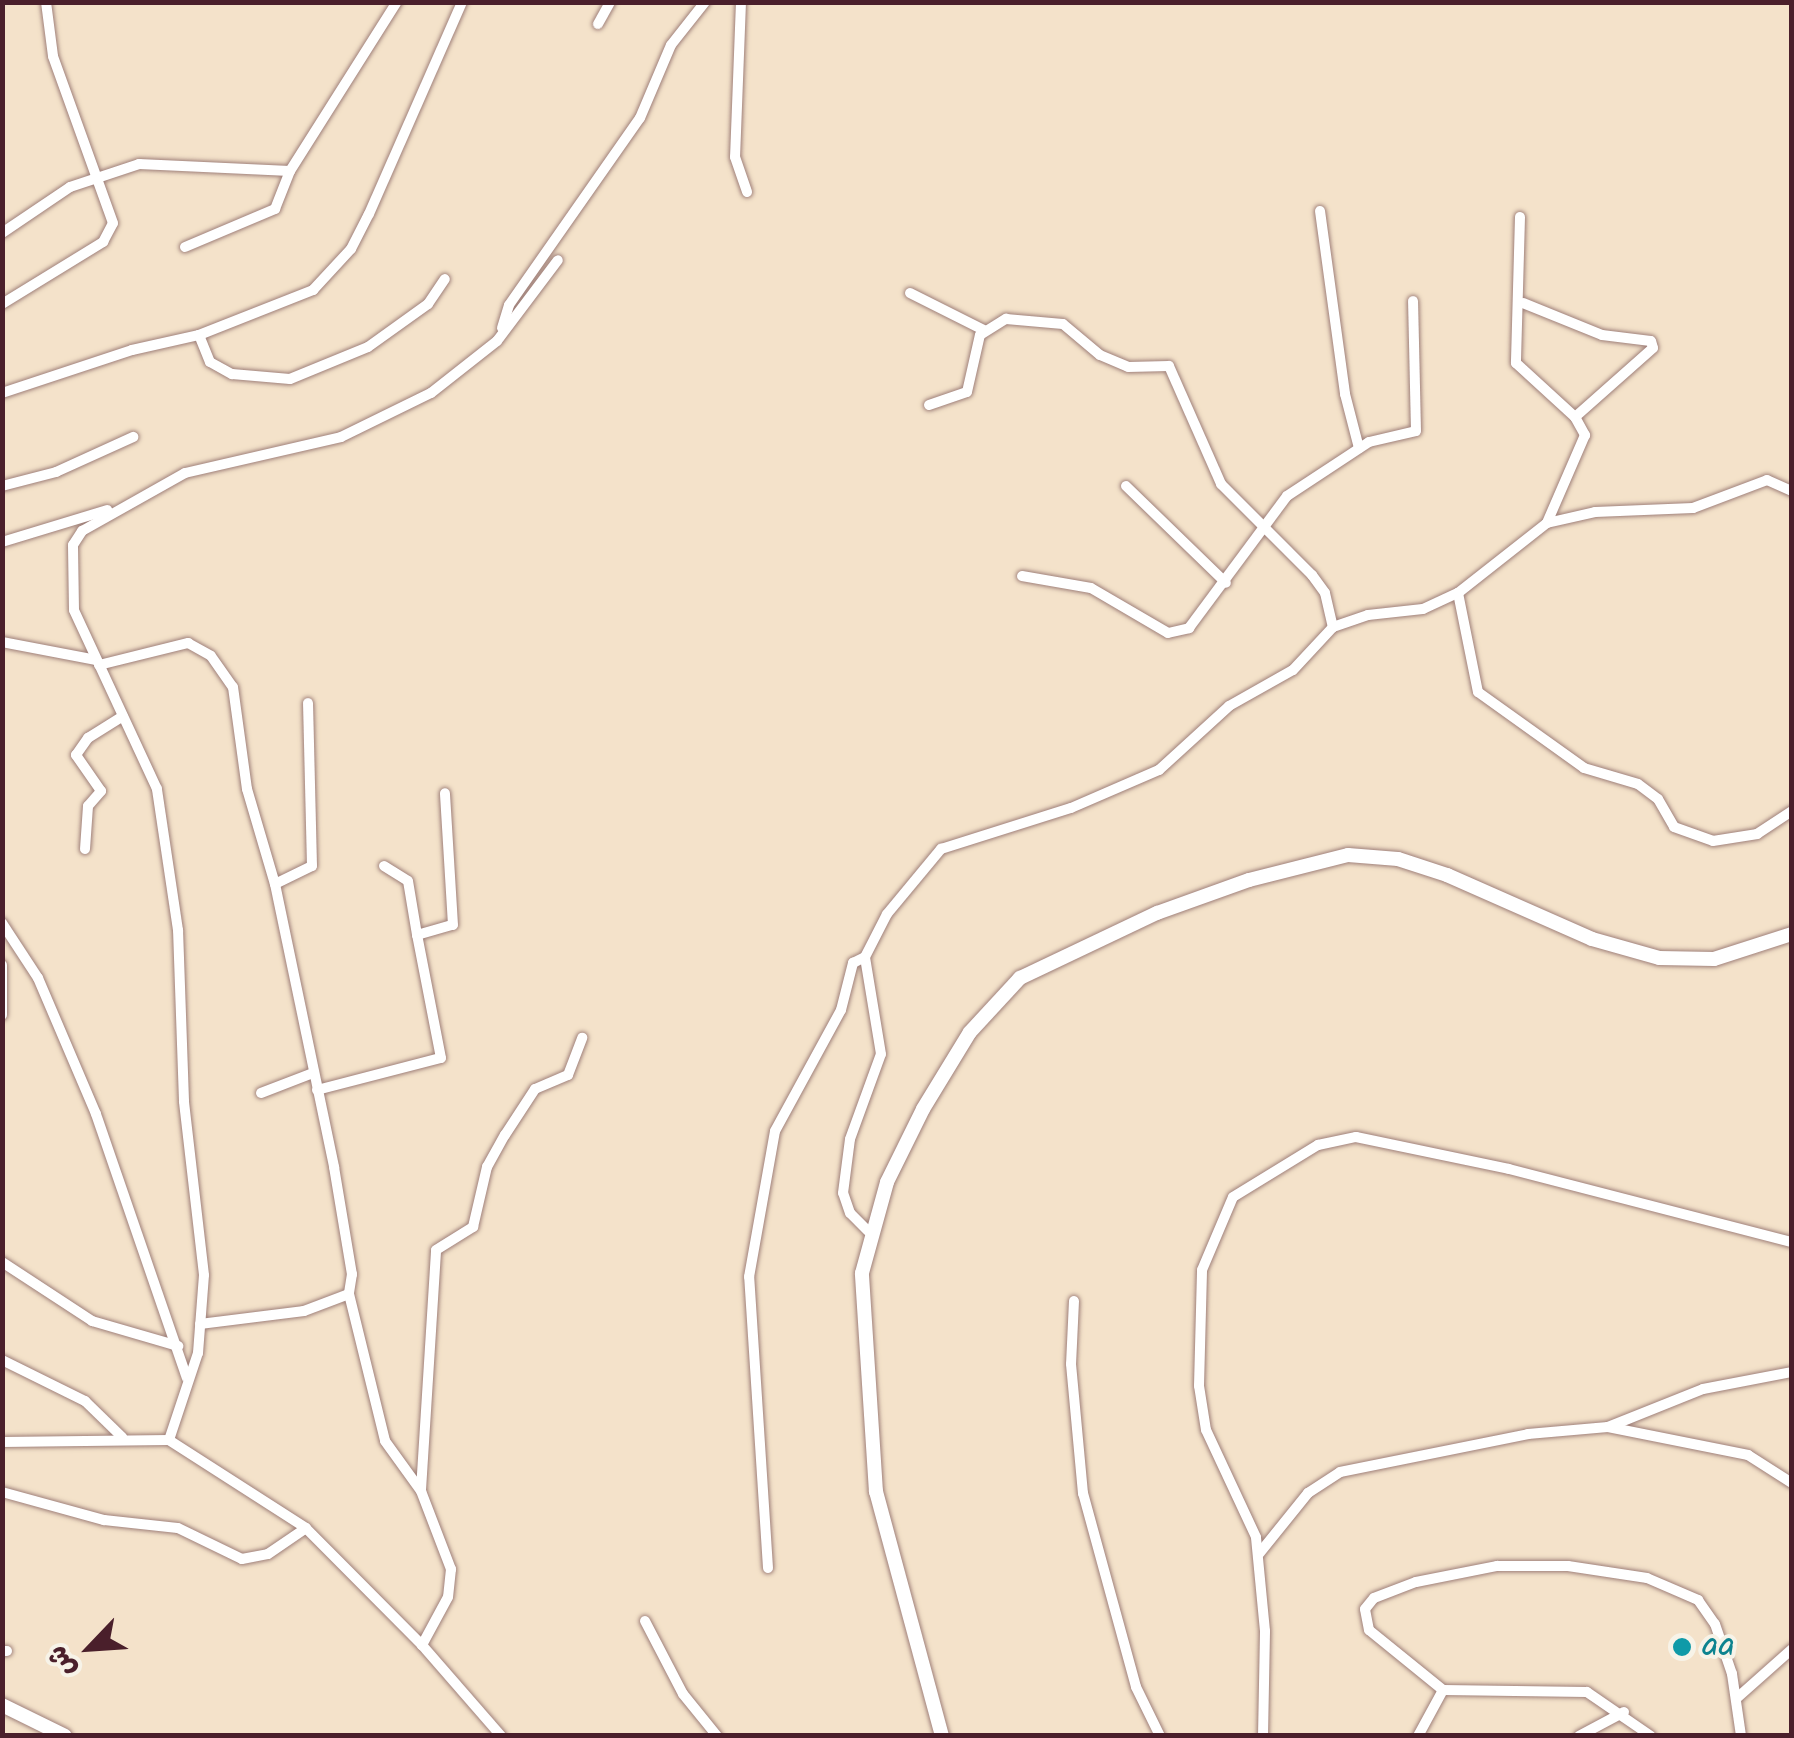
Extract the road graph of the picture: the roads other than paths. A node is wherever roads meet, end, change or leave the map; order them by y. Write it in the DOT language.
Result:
graph roads {
  1 [pos="46,2"];
  2 [pos="397,2"];
  3 [pos="462,2"];
  4 [pos="610,2"];
  5 [pos="705,2"];
  6 [pos="741,2"];
  7 [pos="598,24"];
  8 [pos="290,171"];
  9 [pos="98,174"];
  10 [pos="747,192"];
  11 [pos="1320,212"];
  12 [pos="1520,217"];
  13 [pos="2,234"];
  14 [pos="185,247"];
  15 [pos="558,260"];
  16 [pos="446,279"];
  17 [pos="910,293"];
  18 [pos="1413,300"];
  19 [pos="2,304"];
  20 [pos="1522,304"];
  21 [pos="984,330"];
  22 [pos="502,334"];
  23 [pos="199,336"];
  24 [pos="2,393"];
  25 [pos="930,405"];
  26 [pos="1575,417"];
  27 [pos="134,436"];
  28 [pos="1360,448"];
  29 [pos="2,486"];
  30 [pos="1126,486"];
  31 [pos="1792,491"];
  32 [pos="127,504"];
  33 [pos="1547,523"];
  34 [pos="1262,526"];
  35 [pos="2,542"];
  36 [pos="1022,576"];
  37 [pos="1226,583"];
  38 [pos="1458,593"];
  39 [pos="1334,627"];
  40 [pos="2,642"];
  41 [pos="97,663"];
  42 [pos="308,703"];
  43 [pos="123,716"];
  44 [pos="445,793"];
  45 [pos="1792,811"];
  46 [pos="85,849"];
  47 [pos="384,866"];
  48 [pos="275,884"];
  49 [pos="4,932"];
  50 [pos="1792,934"];
  51 [pos="417,936"];
  52 [pos="865,957"];
  53 [pos="2,965"];
  54 [pos="2,1015"];
  55 [pos="582,1038"];
  56 [pos="314,1073"];
  57 [pos="318,1090"];
  58 [pos="261,1093"];
  59 [pos="868,1231"];
  60 [pos="1792,1242"];
  61 [pos="2,1262"];
  62 [pos="348,1294"];
  63 [pos="1074,1301"];
  64 [pos="200,1324"];
  65 [pos="178,1346"];
  66 [pos="2,1360"];
  67 [pos="1792,1372"];
  68 [pos="188,1378"];
  69 [pos="1608,1426"];
  70 [pos="122,1438"];
  71 [pos="168,1440"];
  72 [pos="2,1442"];
  73 [pos="1792,1483"];
  74 [pos="421,1490"];
  75 [pos="2,1492"];
  76 [pos="306,1528"];
  77 [pos="1258,1555"];
  78 [pos="768,1568"];
  79 [pos="644,1621"];
  80 [pos="422,1645"];
  81 [pos="1792,1650"];
  82 [pos="1443,1690"];
  83 [pos="1737,1698"];
  84 [pos="2,1706"];
  85 [pos="1624,1712"];
  86 [pos="66,1736"];
  87 [pos="501,1736"];
  88 [pos="716,1736"];
  89 [pos="942,1736"];
  90 [pos="1160,1736"];
  91 [pos="1263,1736"];
  92 [pos="1418,1736"];
  93 [pos="1579,1736"];
  94 [pos="1651,1736"];
  95 [pos="1741,1736"];
  1 -- 9 [label="street"];
  2 -- 8 [label="street"];
  3 -- 23 [label="street"];
  4 -- 7 [label="street"];
  5 -- 22 [label="street"];
  6 -- 10 [label="street"];
  8 -- 9 [label="street"];
  8 -- 14 [label="street"];
  9 -- 13 [label="street"];
  9 -- 19 [label="street"];
  11 -- 28 [label="street"];
  12 -- 20 [label="street"];
  15 -- 22 [label="street"];
  16 -- 23 [label="street"];
  17 -- 21 [label="street"];
  18 -- 28 [label="street"];
  20 -- 26 [label="street"];
  20 -- 26 [label="street"];
  21 -- 25 [label="street"];
  21 -- 34 [label="street"];
  22 -- 32 [label="street"];
  23 -- 24 [label="street"];
  26 -- 33 [label="street"];
  27 -- 29 [label="street"];
  28 -- 34 [label="street"];
  30 -- 37 [label="street"];
  31 -- 33 [label="street"];
  32 -- 35 [label="street"];
  32 -- 41 [label="street"];
  33 -- 38 [label="street"];
  34 -- 37 [label="street"];
  34 -- 39 [label="street"];
  36 -- 37 [label="street"];
  38 -- 39 [label="street"];
  38 -- 45 [label="street"];
  39 -- 52 [label="street"];
  40 -- 41 [label="street"];
  41 -- 43 [label="street"];
  41 -- 48 [label="street"];
  42 -- 48 [label="street"];
  43 -- 46 [label="street"];
  43 -- 64 [label="street"];
  44 -- 51 [label="street"];
  47 -- 51 [label="street"];
  48 -- 56 [label="street"];
  49 -- 65 [label="street"];
  50 -- 59 [label="main road"];
  51 -- 57 [label="street"];
  52 -- 59 [label="street"];
  52 -- 78 [label="street"];
  53 -- 54 [label="street"];
  55 -- 74 [label="street"];
  56 -- 57 [label="street"];
  56 -- 58 [label="street"];
  57 -- 62 [label="street"];
  59 -- 89 [label="main road"];
  60 -- 77 [label="street"];
  61 -- 65 [label="street"];
  62 -- 64 [label="street"];
  62 -- 74 [label="street"];
  63 -- 90 [label="street"];
  64 -- 68 [label="street"];
  65 -- 68 [label="street"];
  66 -- 70 [label="street"];
  67 -- 69 [label="street"];
  68 -- 71 [label="street"];
  69 -- 73 [label="street"];
  69 -- 77 [label="street"];
  70 -- 71 [label="street"];
  70 -- 72 [label="street"];
  71 -- 76 [label="street"];
  74 -- 80 [label="street"];
  75 -- 76 [label="street"];
  76 -- 80 [label="street"];
  77 -- 91 [label="street"];
  79 -- 88 [label="street"];
  80 -- 87 [label="street"];
  81 -- 83 [label="street"];
  82 -- 83 [label="street"];
  82 -- 85 [label="street"];
  82 -- 92 [label="street"];
  83 -- 95 [label="street"];
  84 -- 86 [label="main road"];
  85 -- 93 [label="street"];
  85 -- 94 [label="street"];
}
